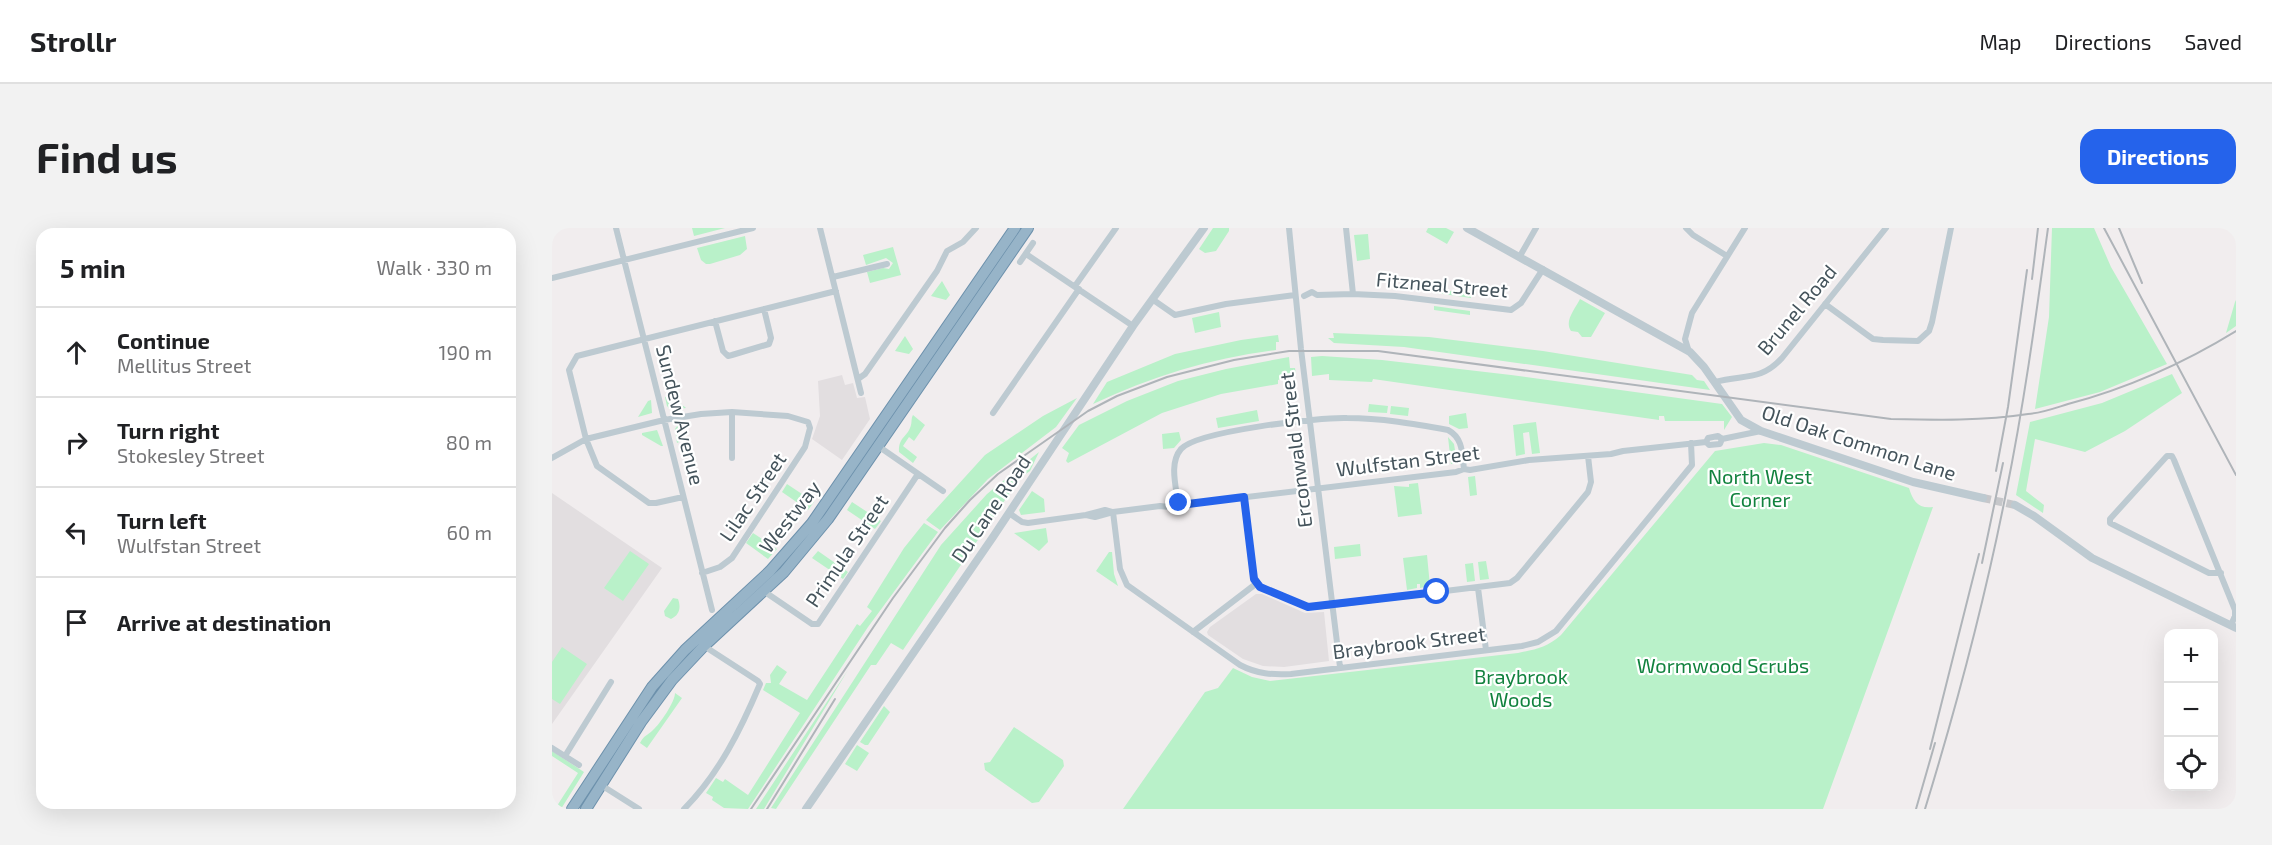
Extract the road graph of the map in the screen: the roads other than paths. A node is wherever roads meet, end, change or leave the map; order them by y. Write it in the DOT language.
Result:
graph roads {
  1 [pos="616,228"];
  2 [pos="753,228"];
  3 [pos="820,228"];
  4 [pos="976,228"];
  5 [pos="1015,228"];
  6 [pos="1028,228"];
  7 [pos="1116,228"];
  8 [pos="1204,228"];
  9 [pos="1288,228"];
  10 [pos="1346,228"];
  11 [pos="1467,228"];
  12 [pos="1536,228"];
  13 [pos="1686,228"];
  14 [pos="1745,228"];
  15 [pos="1886,228"];
  16 [pos="1951,228"];
  17 [pos="1034,243"];
  18 [pos="1026,254"];
  19 [pos="1520,256"];
  20 [pos="1727,256"];
  21 [pos="624,260"];
  22 [pos="1020,262"];
  23 [pos="887,264"];
  24 [pos="1543,269"];
  25 [pos="832,277"];
  26 [pos="552,278"];
  27 [pos="1077,288"];
  28 [pos="836,291"];
  29 [pos="1353,294"];
  30 [pos="1295,296"];
  31 [pos="1152,299"];
  32 [pos="1825,304"];
  33 [pos="764,309"];
  34 [pos="715,321"];
  35 [pos="1133,326"];
  36 [pos="644,339"];
  37 [pos="1690,352"];
  38 [pos="858,379"];
  39 [pos="1715,382"];
  40 [pos="861,393"];
  41 [pos="732,412"];
  42 [pos="993,413"];
  43 [pos="664,420"];
  44 [pos="1309,421"];
  45 [pos="1761,431"];
  46 [pos="586,440"];
  47 [pos="1692,443"];
  48 [pos="878,446"];
  49 [pos="1588,456"];
  50 [pos="552,458"];
  51 [pos="732,458"];
  52 [pos="1464,468"];
  53 [pos="918,474"];
  54 [pos="1318,489"];
  55 [pos="943,491"];
  56 [pos="683,497"];
  57 [pos="1244,497"];
  58 [pos="1983,498"];
  59 [pos="1179,503"];
  60 [pos="2015,505"];
  61 [pos="1113,512"];
  62 [pos="1009,513"];
  63 [pos="702,573"];
  64 [pos="2220,573"];
  65 [pos="1257,583"];
  66 [pos="1478,588"];
  67 [pos="765,592"];
  68 [pos="1332,605"];
  69 [pos="712,610"];
  70 [pos="2234,627"];
  71 [pos="1193,632"];
  72 [pos="705,646"];
  73 [pos="1486,650"];
  74 [pos="1340,667"];
  75 [pos="611,682"];
  76 [pos="552,748"];
  77 [pos="565,756"];
  78 [pos="579,765"];
  79 [pos="601,785"];
  80 [pos="572,809"];
  81 [pos="586,809"];
  82 [pos="639,809"];
  83 [pos="684,809"];
  84 [pos="806,809"];
  1 -- 21 [label="street, Sundew Avenue"];
  2 -- 21 [label="street"];
  3 -- 25 [label="street"];
  4 -- 38 [label="street"];
  5 -- 80 [label="highway, Westway"];
  6 -- 48 [label="highway, Westway"];
  7 -- 27 [label="street"];
  8 -- 31 [label="street, Du Cane Road"];
  9 -- 30 [label="street, Erconwald Street"];
  10 -- 29 [label="street"];
  11 -- 19 [label="street, Old Oak Common Lane"];
  12 -- 19 [label="street"];
  13 -- 20 [label="street"];
  14 -- 20 [label="street"];
  15 -- 32 [label="street, Brunel Road"];
  16 -- 32 [label="street"];
  17 -- 18 [label="street"];
  18 -- 22 [label="street"];
  18 -- 27 [label="street"];
  19 -- 24 [label="street, Old Oak Common Lane"];
  20 -- 37 [label="street"];
  21 -- 26 [label="street"];
  21 -- 36 [label="street, Sundew Avenue"];
  23 -- 25 [label="street"];
  24 -- 29 [label="street, Fitzneal Street"];
  24 -- 37 [label="street, Old Oak Common Lane"];
  25 -- 28 [label="street"];
  27 -- 35 [label="street"];
  27 -- 42 [label="street"];
  28 -- 33 [label="street"];
  28 -- 38 [label="street"];
  29 -- 30 [label="street, Fitzneal Street"];
  30 -- 31 [label="street"];
  30 -- 44 [label="street, Erconwald Street"];
  31 -- 35 [label="street, Du Cane Road"];
  32 -- 39 [label="street, Brunel Road"];
  33 -- 34 [label="street"];
  33 -- 34 [label="street"];
  34 -- 36 [label="street"];
  35 -- 62 [label="street, Du Cane Road"];
  36 -- 43 [label="street, Sundew Avenue"];
  36 -- 46 [label="street"];
  37 -- 39 [label="street, Old Oak Common Lane"];
  38 -- 40 [label="street"];
  39 -- 45 [label="street, Old Oak Common Lane"];
  41 -- 43 [label="street"];
  41 -- 51 [label="street"];
  41 -- 63 [label="street, Lilac Street"];
  43 -- 46 [label="street"];
  43 -- 56 [label="street, Sundew Avenue"];
  44 -- 52 [label="street"];
  44 -- 54 [label="street, Erconwald Street"];
  44 -- 59 [label="street"];
  45 -- 47 [label="street, Wulfstan Street"];
  45 -- 58 [label="street, Old Oak Common Lane"];
  46 -- 50 [label="street"];
  46 -- 56 [label="street"];
  47 -- 49 [label="street, Wulfstan Street"];
  47 -- 73 [label="street, Braybrook Street"];
  48 -- 53 [label="street"];
  48 -- 67 [label="highway, Westway"];
  49 -- 52 [label="street, Wulfstan Street"];
  49 -- 66 [label="street"];
  52 -- 54 [label="street, Wulfstan Street"];
  53 -- 55 [label="street"];
  53 -- 67 [label="street, Primula Street"];
  54 -- 57 [label="street, Wulfstan Street"];
  54 -- 68 [label="street, Erconwald Street"];
  56 -- 63 [label="street, Sundew Avenue"];
  57 -- 59 [label="street, Wulfstan Street"];
  57 -- 65 [label="street"];
  59 -- 61 [label="street, Wulfstan Street"];
  60 -- 70 [label="street"];
  61 -- 62 [label="street, Wulfstan Street"];
  61 -- 71 [label="street, Braybrook Street"];
  62 -- 84 [label="street, Du Cane Road"];
  63 -- 69 [label="street, Sundew Avenue"];
  64 -- 64 [label="street"];
  64 -- 70 [label="street"];
  65 -- 68 [label="street"];
  65 -- 71 [label="street"];
  66 -- 68 [label="street"];
  66 -- 73 [label="street"];
  67 -- 72 [label="highway, Westway"];
  68 -- 74 [label="street, Erconwald Street"];
  71 -- 74 [label="street, Braybrook Street"];
  72 -- 79 [label="highway, Westway"];
  72 -- 83 [label="street"];
  73 -- 74 [label="street, Braybrook Street"];
  75 -- 77 [label="street"];
  76 -- 77 [label="street"];
  77 -- 78 [label="street"];
  79 -- 81 [label="highway, Westway"];
  79 -- 82 [label="street"];
}
